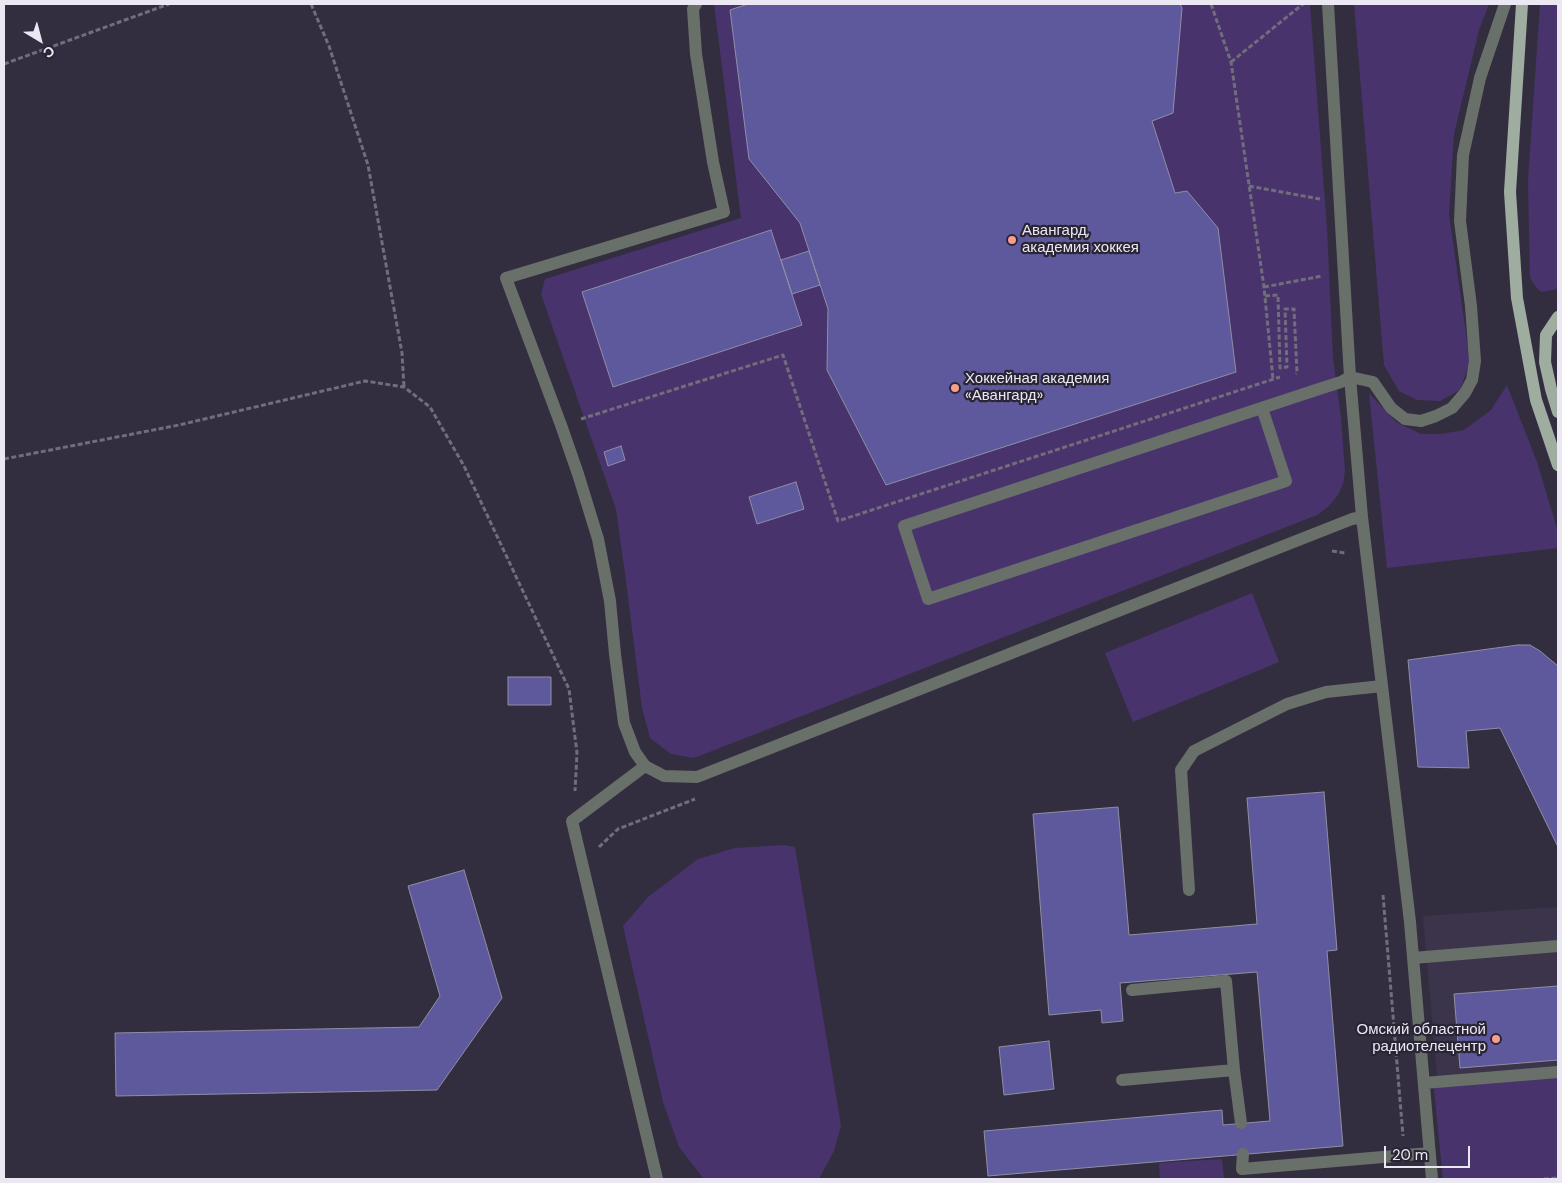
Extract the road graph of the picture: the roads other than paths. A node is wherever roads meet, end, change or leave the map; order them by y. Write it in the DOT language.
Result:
graph roads {
  1 [pos="696,4"];
  2 [pos="1328,4"];
  3 [pos="1505,4"];
  4 [pos="1522,4"];
  5 [pos="1558,317"];
  6 [pos="1350,377"];
  7 [pos="1262,408"];
  8 [pos="1558,412"];
  9 [pos="1558,465"];
  10 [pos="1362,517"];
  11 [pos="1382,686"];
  12 [pos="645,766"];
  13 [pos="1188,890"];
  14 [pos="1558,946"];
  15 [pos="1413,958"];
  16 [pos="1132,990"];
  17 [pos="1234,1070"];
  18 [pos="1558,1072"];
  19 [pos="1122,1080"];
  20 [pos="1424,1083"];
  21 [pos="1241,1124"];
  22 [pos="1244,1154"];
  23 [pos="1430,1154"];
  24 [pos="657,1179"];
  25 [pos="1432,1179"];
  1 -- 12 [label="lane"];
  2 -- 6 [label="lane"];
  3 -- 6 [label="lane"];
  4 -- 9 [label="main road"];
  5 -- 8 [label="main road"];
  6 -- 7 [label="lane"];
  6 -- 10 [label="lane"];
  7 -- 7 [label="lane"];
  10 -- 11 [label="lane"];
  10 -- 12 [label="lane"];
  11 -- 13 [label="lane"];
  11 -- 15 [label="lane"];
  12 -- 24 [label="lane"];
  14 -- 15 [label="lane"];
  15 -- 20 [label="lane"];
  16 -- 17 [label="lane"];
  17 -- 19 [label="lane"];
  17 -- 21 [label="lane"];
  18 -- 20 [label="lane"];
  20 -- 23 [label="lane"];
  22 -- 23 [label="lane"];
  23 -- 25 [label="lane"];
}
